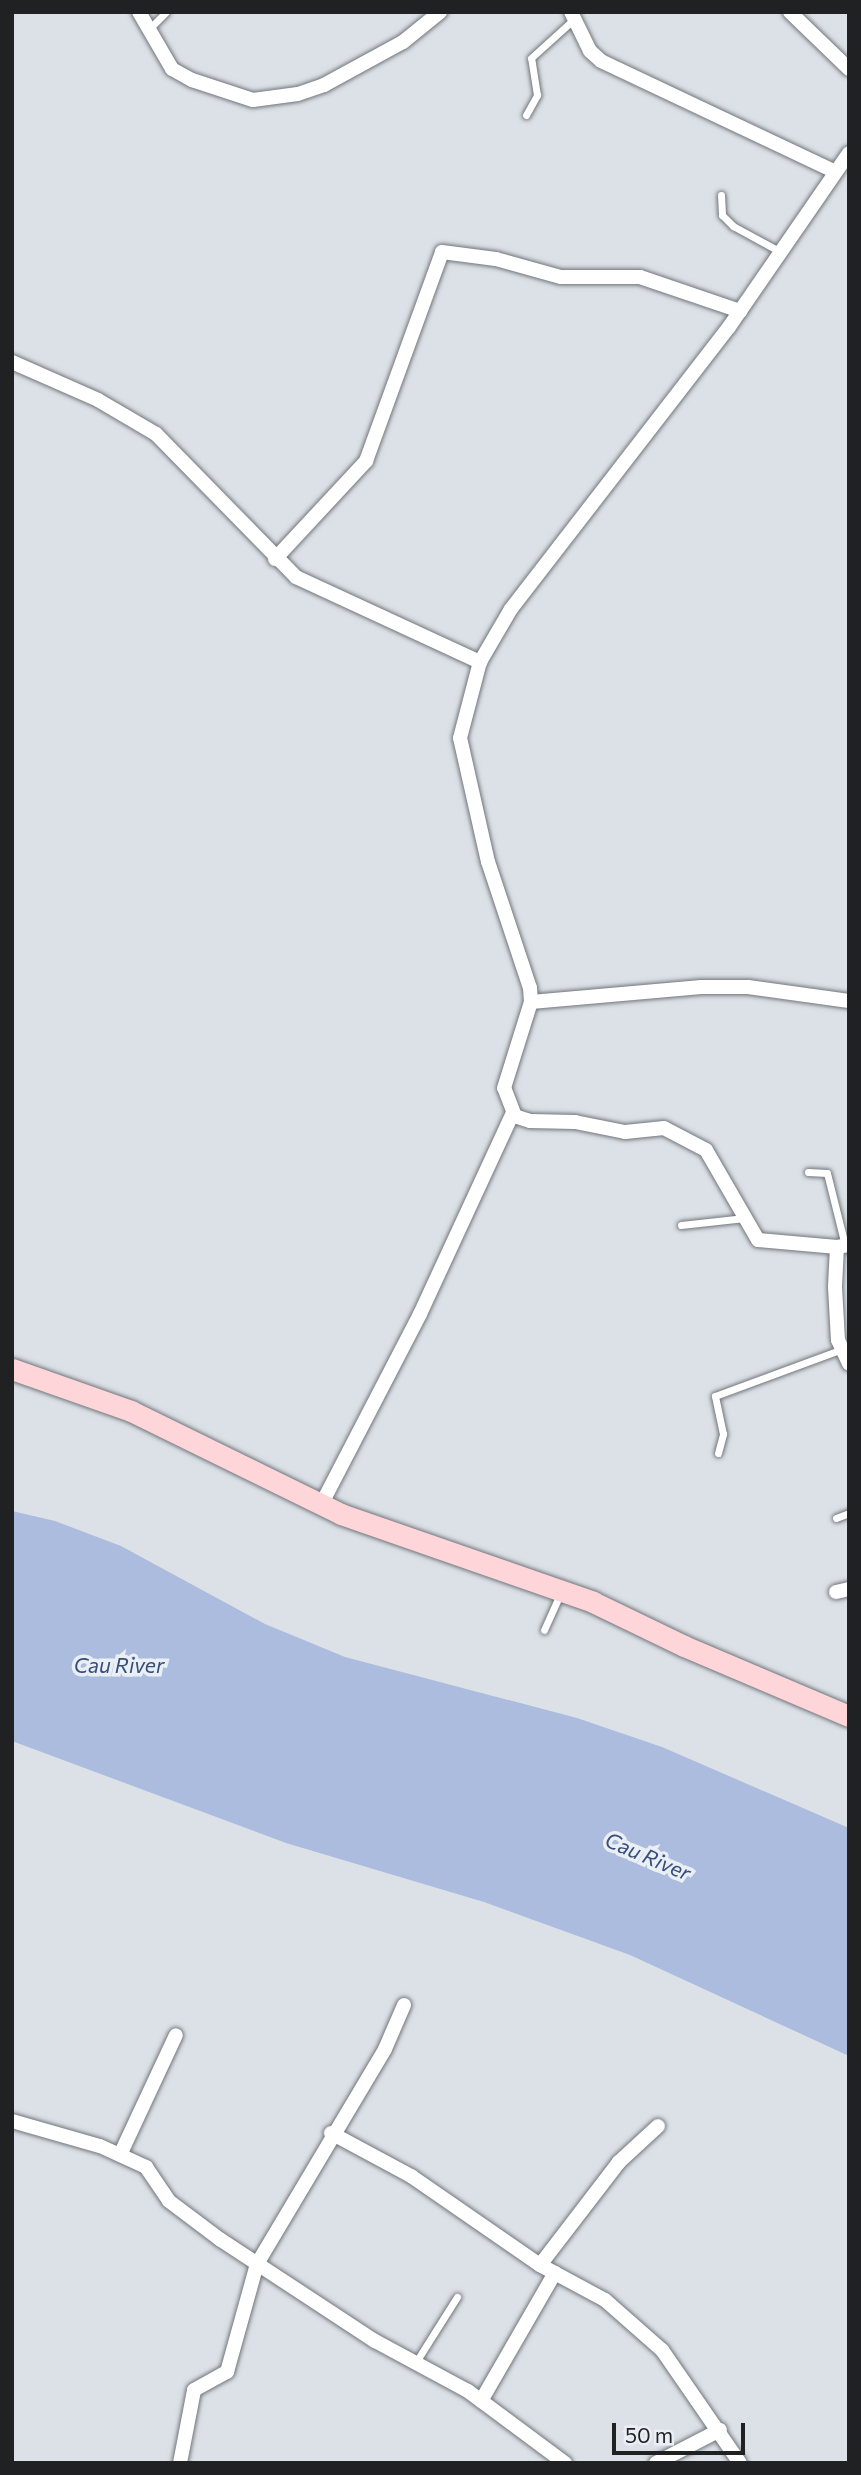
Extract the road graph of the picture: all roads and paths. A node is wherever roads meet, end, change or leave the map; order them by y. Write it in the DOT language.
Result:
graph roads {
  1 [pos="139,12"];
  2 [pos="166,12"];
  3 [pos="440,12"];
  4 [pos="790,12"];
  5 [pos="572,15"];
  6 [pos="148,31"];
  7 [pos="849,69"];
  8 [pos="526,115"];
  9 [pos="849,153"];
  10 [pos="834,172"];
  11 [pos="721,195"];
  12 [pos="779,251"];
  13 [pos="740,311"];
  14 [pos="12,362"];
  15 [pos="275,559"];
  16 [pos="480,662"];
  17 [pos="531,996"];
  18 [pos="849,1001"];
  19 [pos="513,1112"];
  20 [pos="808,1172"];
  21 [pos="745,1218"];
  22 [pos="681,1224"];
  23 [pos="844,1246"];
  24 [pos="842,1349"];
  25 [pos="849,1364"];
  26 [pos="12,1369"];
  27 [pos="718,1453"];
  28 [pos="321,1505"];
  29 [pos="849,1513"];
  30 [pos="836,1518"];
  31 [pos="562,1591"];
  32 [pos="544,1630"];
  33 [pos="849,1716"];
  34 [pos="404,2006"];
  35 [pos="176,2035"];
  36 [pos="12,2121"];
  37 [pos="658,2126"];
  38 [pos="331,2133"];
  39 [pos="120,2155"];
  40 [pos="257,2264"];
  41 [pos="540,2265"];
  42 [pos="555,2273"];
  43 [pos="457,2297"];
  44 [pos="415,2363"];
  45 [pos="481,2401"];
  46 [pos="720,2430"];
  47 [pos="180,2463"];
  48 [pos="565,2463"];
  49 [pos="656,2463"];
  50 [pos="740,2463"];
  1 -- 6 [label="street"];
  2 -- 6 [label="lane"];
  3 -- 6 [label="street"];
  4 -- 7 [label="street"];
  5 -- 8 [label="lane"];
  5 -- 10 [label="street"];
  9 -- 10 [label="street"];
  10 -- 12 [label="street"];
  11 -- 12 [label="lane"];
  12 -- 13 [label="street"];
  13 -- 15 [label="street"];
  13 -- 16 [label="street"];
  14 -- 15 [label="street"];
  15 -- 16 [label="street"];
  16 -- 17 [label="street"];
  17 -- 18 [label="street"];
  17 -- 19 [label="street"];
  19 -- 21 [label="street"];
  19 -- 28 [label="street"];
  20 -- 23 [label="lane"];
  21 -- 22 [label="lane"];
  21 -- 23 [label="street"];
  23 -- 24 [label="street"];
  24 -- 25 [label="street"];
  24 -- 27 [label="lane"];
  26 -- 28 [label="street"];
  28 -- 31 [label="street"];
  29 -- 30 [label="lane"];
  31 -- 32 [label="lane"];
  31 -- 33 [label="street"];
  34 -- 38 [label="street"];
  35 -- 39 [label="street"];
  36 -- 39 [label="street"];
  37 -- 41 [label="street"];
  38 -- 40 [label="street"];
  38 -- 41 [label="street"];
  39 -- 40 [label="street"];
  40 -- 44 [label="street"];
  40 -- 47 [label="street"];
  41 -- 42 [label="street"];
  42 -- 45 [label="street"];
  42 -- 46 [label="street"];
  43 -- 44 [label="lane"];
  44 -- 45 [label="street"];
  45 -- 48 [label="street"];
  46 -- 49 [label="street"];
  46 -- 50 [label="street"];
}
